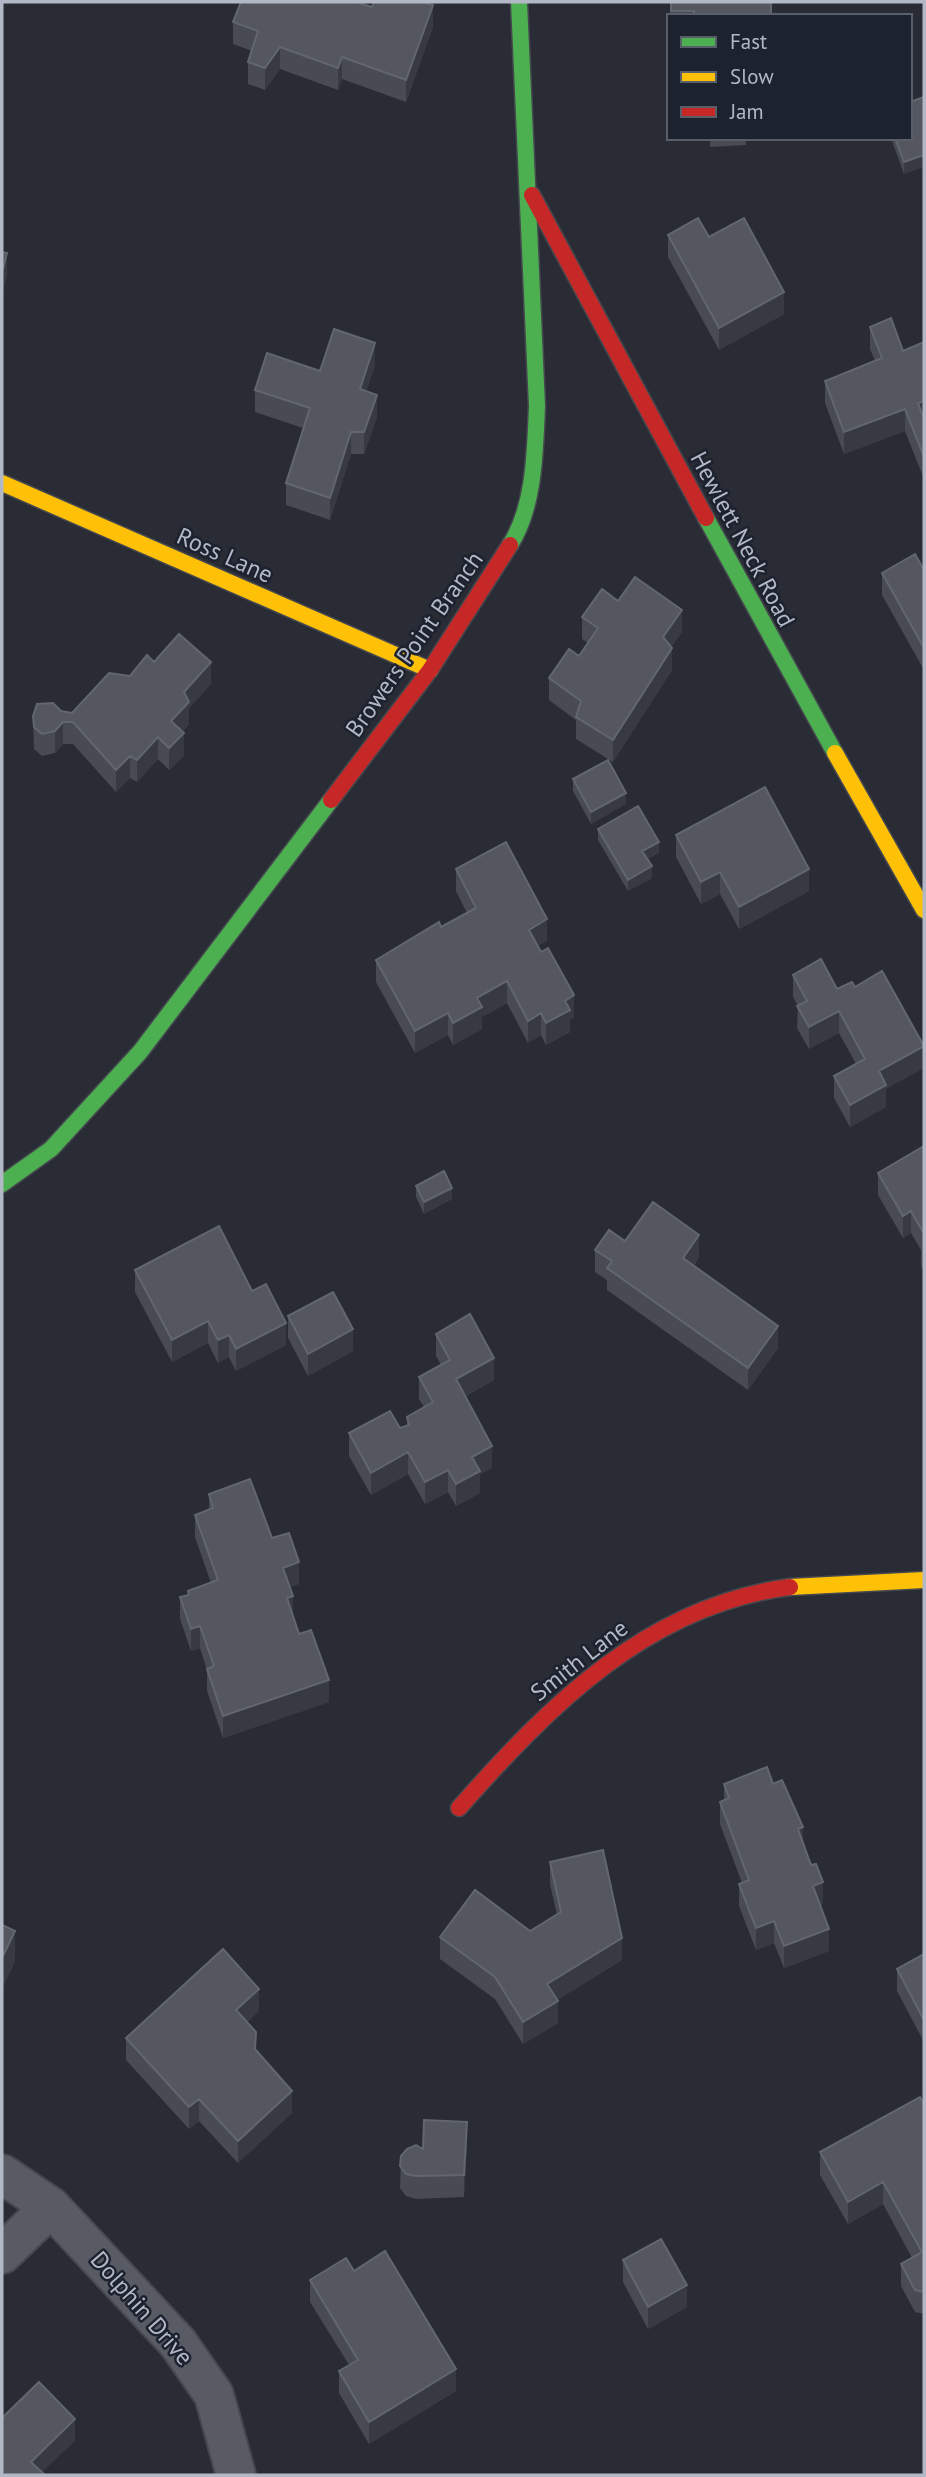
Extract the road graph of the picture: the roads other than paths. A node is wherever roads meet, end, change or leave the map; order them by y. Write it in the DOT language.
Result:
graph roads {
  1 [pos="519,2"];
  2 [pos="527,187"];
  3 [pos="2,483"];
  4 [pos="429,670"];
  5 [pos="924,910"];
  6 [pos="2,1184"];
  7 [pos="924,1580"];
  8 [pos="459,1808"];
  9 [pos="2,2174"];
  10 [pos="51,2207"];
  11 [pos="2,2254"];
  12 [pos="236,2475"];
  1 -- 2 [label="street, Browers Point Branch"];
  2 -- 4 [label="street, Browers Point Branch"];
  2 -- 5 [label="street, Hewlett Neck Road"];
  3 -- 4 [label="street, Ross Lane"];
  4 -- 6 [label="street, Browers Point Branch"];
  7 -- 8 [label="street, Smith Lane"];
  9 -- 10 [label="street, Dolphin Drive"];
  10 -- 11 [label="street"];
  10 -- 12 [label="street, Dolphin Drive"];
}
